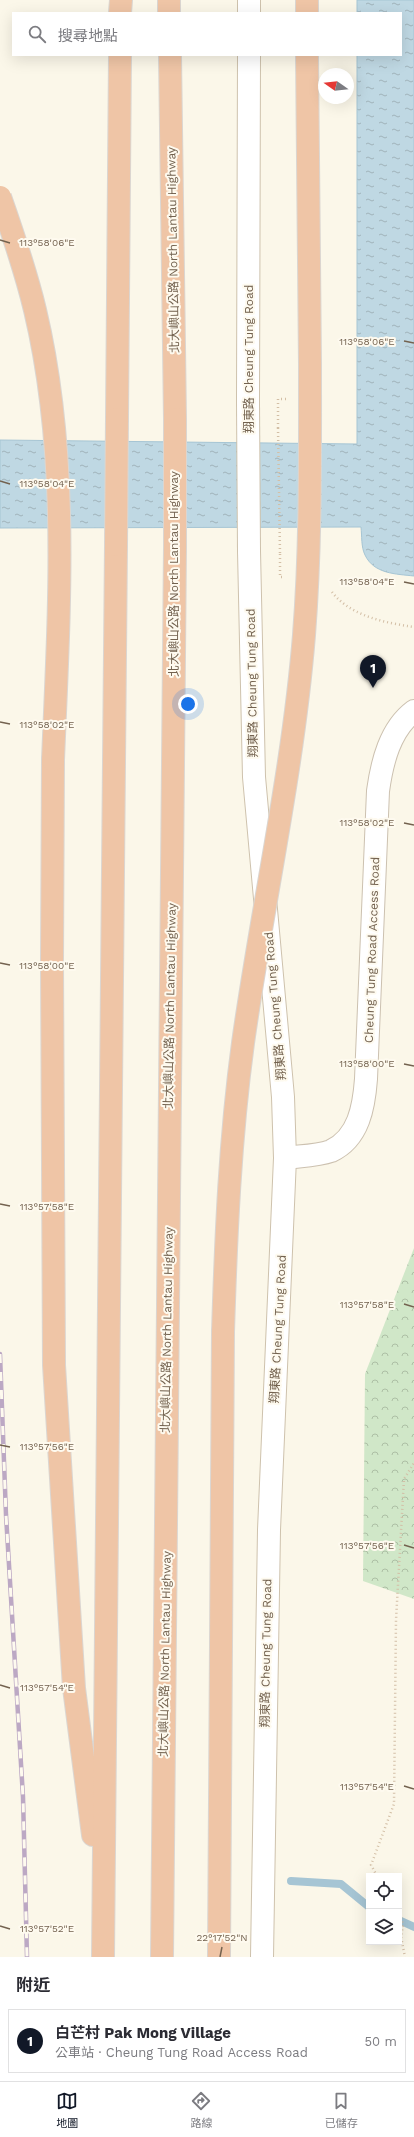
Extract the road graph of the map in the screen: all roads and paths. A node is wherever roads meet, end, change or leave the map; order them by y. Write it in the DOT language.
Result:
graph roads {
  1 [pos="121,0"];
  2 [pos="169,0"];
  3 [pos="249,0"];
  4 [pos="307,0"];
  5 [pos="120,12"];
  6 [pos="169,12"];
  7 [pos="249,12"];
  8 [pos="307,12"];
  9 [pos="120,56"];
  10 [pos="170,56"];
  11 [pos="249,56"];
  12 [pos="307,56"];
  13 [pos="0,198"];
  14 [pos="278,399"];
  15 [pos="280,577"];
  16 [pos="332,591"];
  17 [pos="414,627"];
  18 [pos="408,716"];
  19 [pos="285,1158"];
  20 [pos="414,1463"];
  21 [pos="375,1873"];
  22 [pos="104,1915"];
  23 [pos="402,1942"];
  24 [pos="103,1957"];
  25 [pos="162,1957"];
  26 [pos="219,1957"];
  27 [pos="262,1957"];
  28 [pos="405,1957"];
  1 -- 5 [label="highway"];
  2 -- 6 [label="highway"];
  3 -- 7 [label="main road"];
  4 -- 8 [label="highway"];
  9 -- 22 [label="highway, bridge"];
  10 -- 25 [label="highway, 北大嶼山公路 North Lantau Highway, bridge"];
  11 -- 19 [label="main road, 翔東路 Cheung Tung Road, bridge"];
  12 -- 26 [label="highway, bridge"];
  13 -- 22 [label="highway, bridge"];
  14 -- 15 [label="path, bridge"];
  16 -- 17 [label="path"];
  18 -- 19 [label="main road, Cheung Tung Road Access Road"];
  19 -- 27 [label="main road, 翔東路 Cheung Tung Road"];
  20 -- 21 [label="path"];
  22 -- 24 [label="highway"];
  23 -- 28 [label="path"];
}
